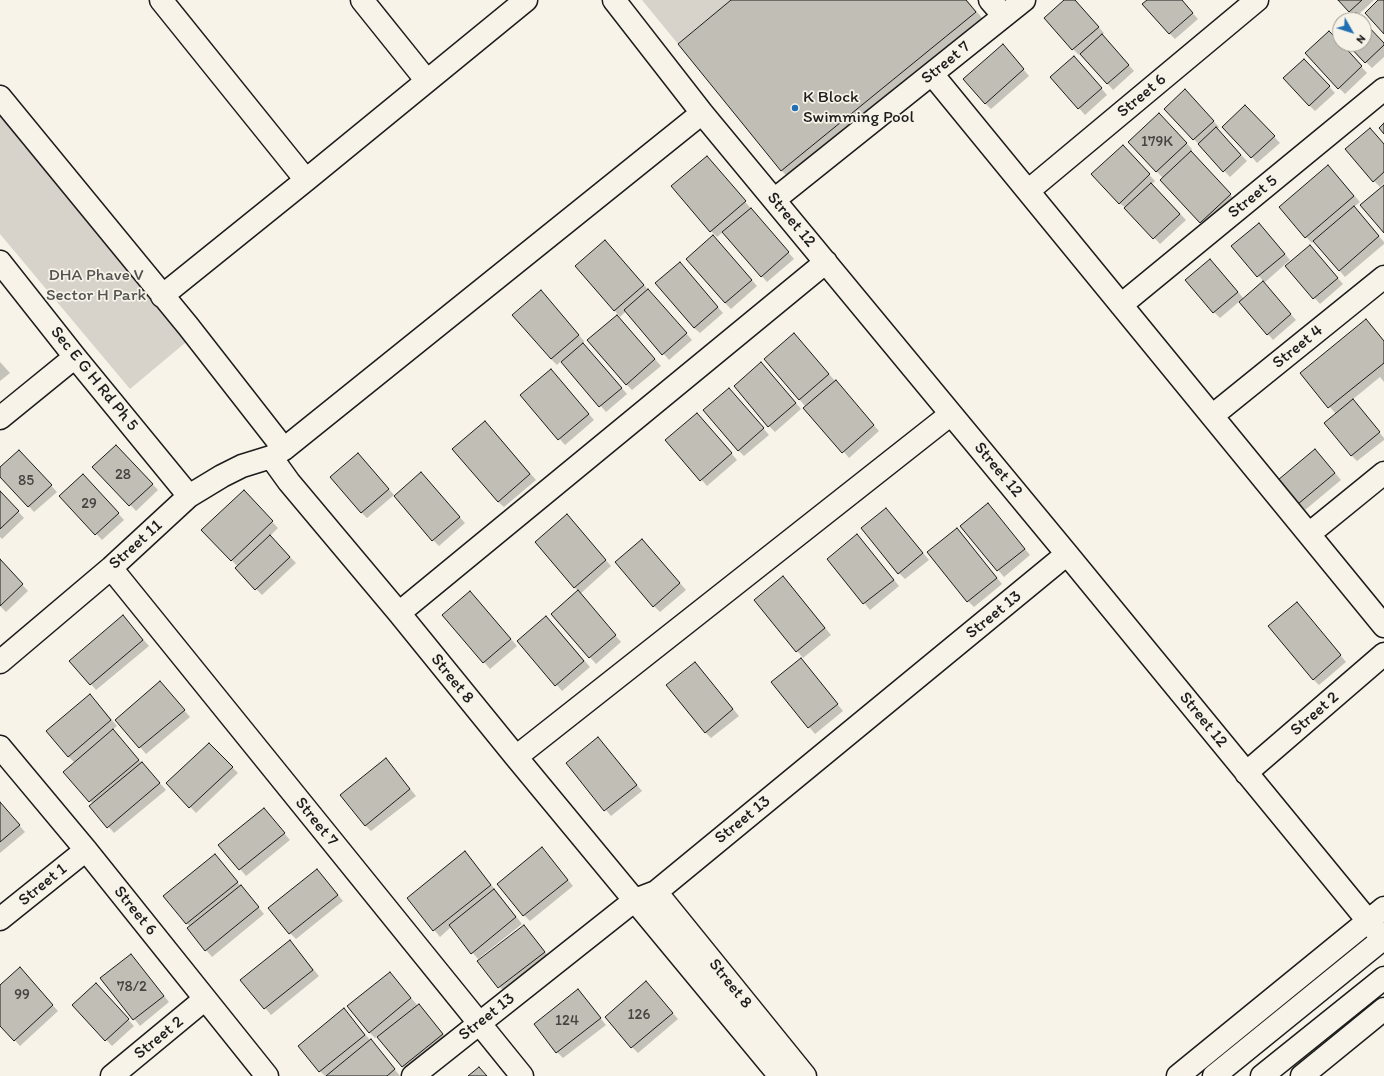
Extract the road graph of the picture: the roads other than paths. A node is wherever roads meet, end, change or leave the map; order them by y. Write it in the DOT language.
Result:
graph roads {
  1 [pos="161,0"];
  2 [pos="362,0"];
  3 [pos="526,0"];
  4 [pos="614,0"];
  5 [pos="1024,0"];
  6 [pos="1257,0"];
  7 [pos="997,8"];
  8 [pos="932,74"];
  9 [pos="427,81"];
  10 [pos="1384,89"];
  11 [pos="0,97"];
  12 [pos="702,112"];
  13 [pos="306,180"];
  14 [pos="1028,191"];
  15 [pos="774,200"];
  16 [pos="0,262"];
  17 [pos="826,262"];
  18 [pos="1384,278"];
  19 [pos="162,296"];
  20 [pos="1121,305"];
  21 [pos="75,357"];
  22 [pos="951,414"];
  23 [pos="1212,416"];
  24 [pos="0,418"];
  25 [pos="278,453"];
  26 [pos="1384,473"];
  27 [pos="190,496"];
  28 [pos="1309,534"];
  29 [pos="1067,554"];
  30 [pos="110,568"];
  31 [pos="399,613"];
  32 [pos="1384,626"];
  33 [pos="1384,654"];
  34 [pos="0,662"];
  35 [pos="0,747"];
  36 [pos="516,757"];
  37 [pos="1246,773"];
  38 [pos="86,850"];
  39 [pos="656,892"];
  40 [pos="635,900"];
  41 [pos="1376,915"];
  42 [pos="0,920"];
  43 [pos="1383,938"];
  44 [pos="1384,978"];
  45 [pos="206,999"];
  46 [pos="1384,1009"];
  47 [pos="479,1023"];
  48 [pos="112,1076"];
  49 [pos="267,1076"];
  50 [pos="413,1076"];
  51 [pos="522,1076"];
  52 [pos="780,1076"];
  53 [pos="805,1076"];
  54 [pos="1178,1076"];
  55 [pos="1214,1076"];
  56 [pos="1262,1076"];
  57 [pos="1302,1076"];
  1 -- 13 [label="street"];
  2 -- 9 [label="street"];
  3 -- 9 [label="street"];
  4 -- 12 [label="street, Street 12"];
  5 -- 7 [label="street, Street 7"];
  6 -- 14 [label="street, Street 6"];
  7 -- 8 [label="street, Street 7"];
  8 -- 14 [label="street"];
  8 -- 15 [label="street, Street 7"];
  9 -- 13 [label="street"];
  10 -- 20 [label="street, Street 5"];
  11 -- 19 [label="street, Street 8"];
  12 -- 15 [label="street, Street 12"];
  12 -- 25 [label="street"];
  13 -- 19 [label="street"];
  14 -- 20 [label="street"];
  15 -- 17 [label="street, Street 12"];
  16 -- 21 [label="street, Sec E G H Rd Ph 5"];
  17 -- 22 [label="street, Street 12"];
  17 -- 31 [label="street"];
  18 -- 23 [label="street, Street 4"];
  19 -- 25 [label="street, Street 8"];
  20 -- 23 [label="street"];
  21 -- 24 [label="street"];
  21 -- 27 [label="street, Sec E G H Rd Ph 5"];
  22 -- 29 [label="street, Street 12"];
  22 -- 36 [label="street"];
  23 -- 28 [label="street"];
  25 -- 27 [label="street, Street 11"];
  25 -- 31 [label="street, Street 8"];
  26 -- 28 [label="street"];
  27 -- 30 [label="street, Street 11"];
  28 -- 32 [label="street"];
  29 -- 37 [label="street, Street 12"];
  29 -- 39 [label="street, Street 13"];
  30 -- 34 [label="street, Street 11"];
  30 -- 47 [label="street, Street 7"];
  31 -- 36 [label="street, Street 8"];
  33 -- 37 [label="street, Street 2"];
  35 -- 38 [label="street, Street 6"];
  36 -- 40 [label="street, Street 8"];
  37 -- 41 [label="street, Street 12"];
  38 -- 42 [label="street, Street 1"];
  38 -- 45 [label="street, Street 6"];
  39 -- 40 [label="street, Street 13"];
  39 -- 53 [label="street, Street 8"];
  40 -- 47 [label="street, Street 13"];
  40 -- 52 [label="street, Street 8"];
  41 -- 43 [label="street, Street 12"];
  41 -- 54 [label="street"];
  43 -- 55 [label="street"];
  44 -- 56 [label="street"];
  45 -- 48 [label="street, Street 2"];
  45 -- 49 [label="street, Street 6"];
  46 -- 57 [label="street"];
  47 -- 50 [label="street, Street 13"];
  47 -- 51 [label="street, Street 7"];
}
